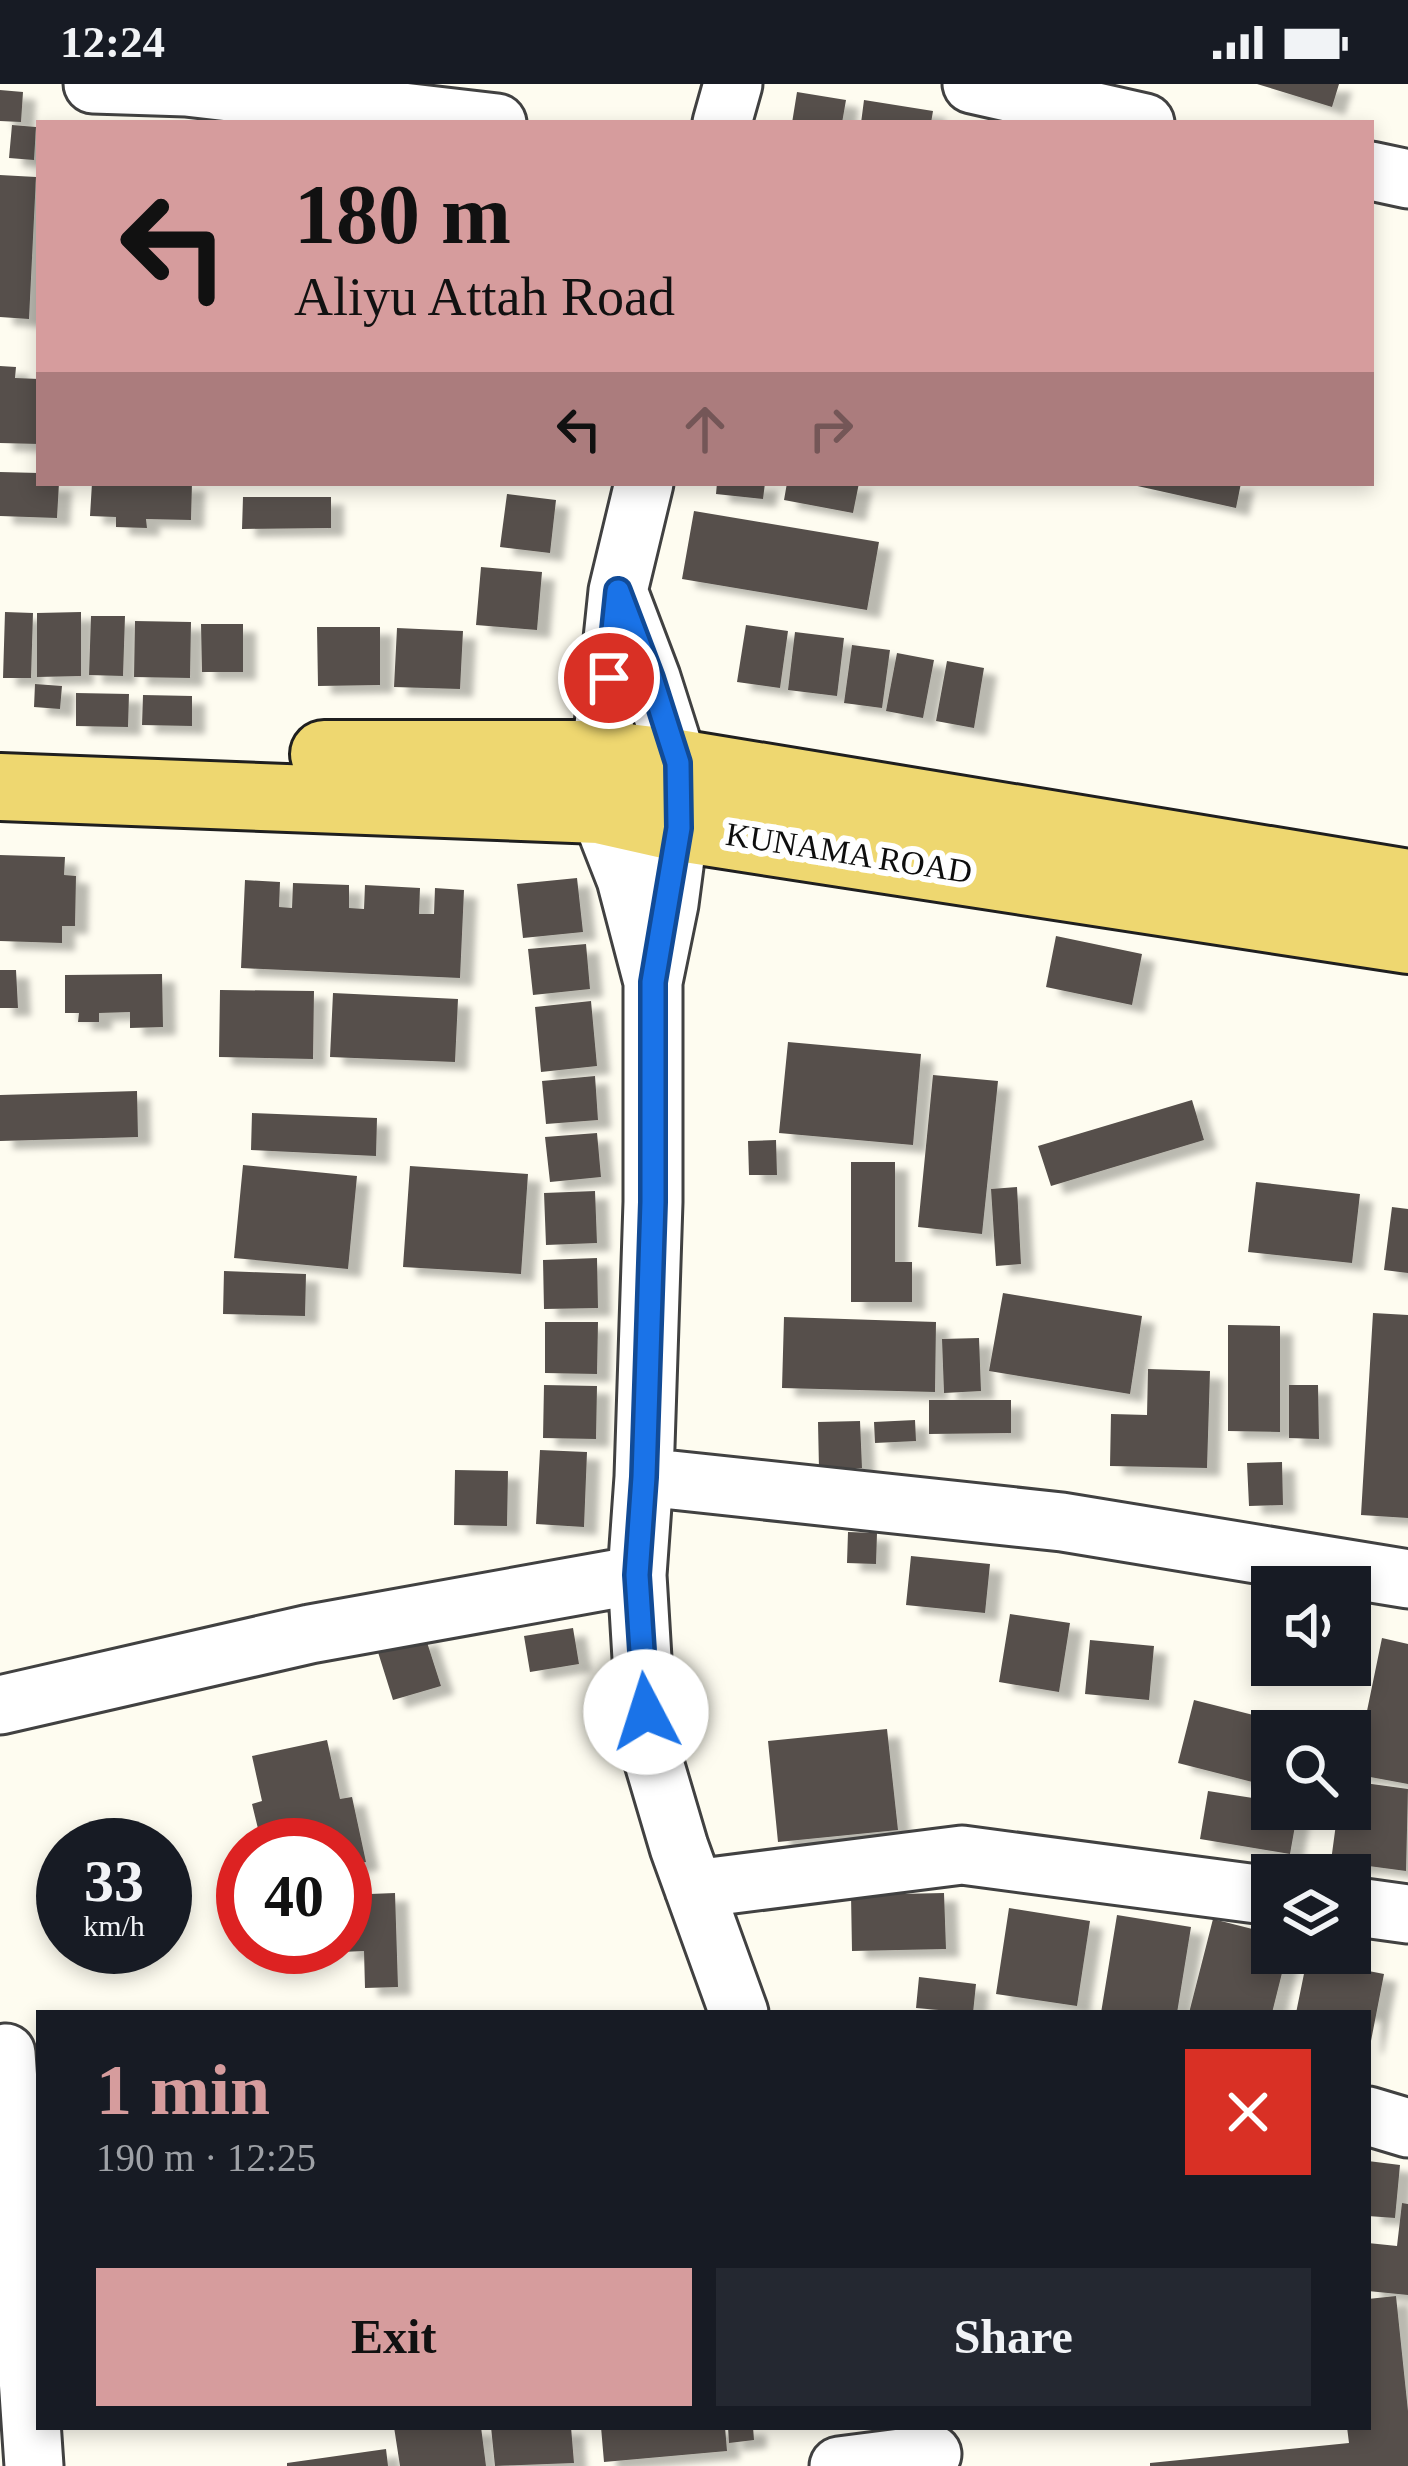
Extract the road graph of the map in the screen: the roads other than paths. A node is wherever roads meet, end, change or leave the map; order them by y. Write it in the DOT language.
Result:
graph roads {
  1 [pos="93,84"];
  2 [pos="733,84"];
  3 [pos="972,84"];
  4 [pos="471,120"];
  5 [pos="723,120"];
  6 [pos="1131,120"];
  7 [pos="1374,172"];
  8 [pos="1408,179"];
  9 [pos="643,486"];
  10 [pos="618,591"];
  11 [pos="0,744"];
  12 [pos="678,763"];
  13 [pos="600,782"];
  14 [pos="0,787"];
  15 [pos="679,828"];
  16 [pos="1408,883"];
  17 [pos="1408,940"];
  18 [pos="653,982"];
  19 [pos="644,1477"];
  20 [pos="637,1575"];
  21 [pos="1408,1579"];
  22 [pos="0,1705"];
  23 [pos="694,1889"];
  24 [pos="1251,1893"];
  25 [pos="1371,1909"];
  26 [pos="1408,1914"];
  27 [pos="738,2010"];
  28 [pos="6,2053"];
  29 [pos="1371,2117"];
  30 [pos="1408,2128"];
  31 [pos="930,2449"];
  32 [pos="34,2466"];
  33 [pos="839,2466"];
  1 -- 4 [label="street"];
  2 -- 5 [label="street"];
  3 -- 6 [label="street"];
  7 -- 8 [label="street"];
  9 -- 10 [label="street"];
  10 -- 12 [label="street"];
  10 -- 13 [label="street"];
  11 -- 13 [label="main road, KUNAMA ROAD"];
  12 -- 13 [label="main road, KUNAMA ROAD"];
  12 -- 15 [label="street"];
  12 -- 16 [label="main road, KUNAMA ROAD"];
  13 -- 14 [label="main road, KUNAMA ROAD"];
  13 -- 15 [label="main road, KUNAMA ROAD"];
  13 -- 18 [label="street"];
  15 -- 17 [label="main road, KUNAMA ROAD"];
  15 -- 18 [label="street"];
  18 -- 19 [label="street"];
  19 -- 20 [label="street"];
  19 -- 21 [label="street"];
  20 -- 22 [label="street"];
  20 -- 23 [label="street"];
  23 -- 24 [label="street"];
  23 -- 27 [label="street"];
  25 -- 26 [label="street"];
  28 -- 32 [label="street"];
  29 -- 30 [label="street"];
  31 -- 33 [label="street"];
}
